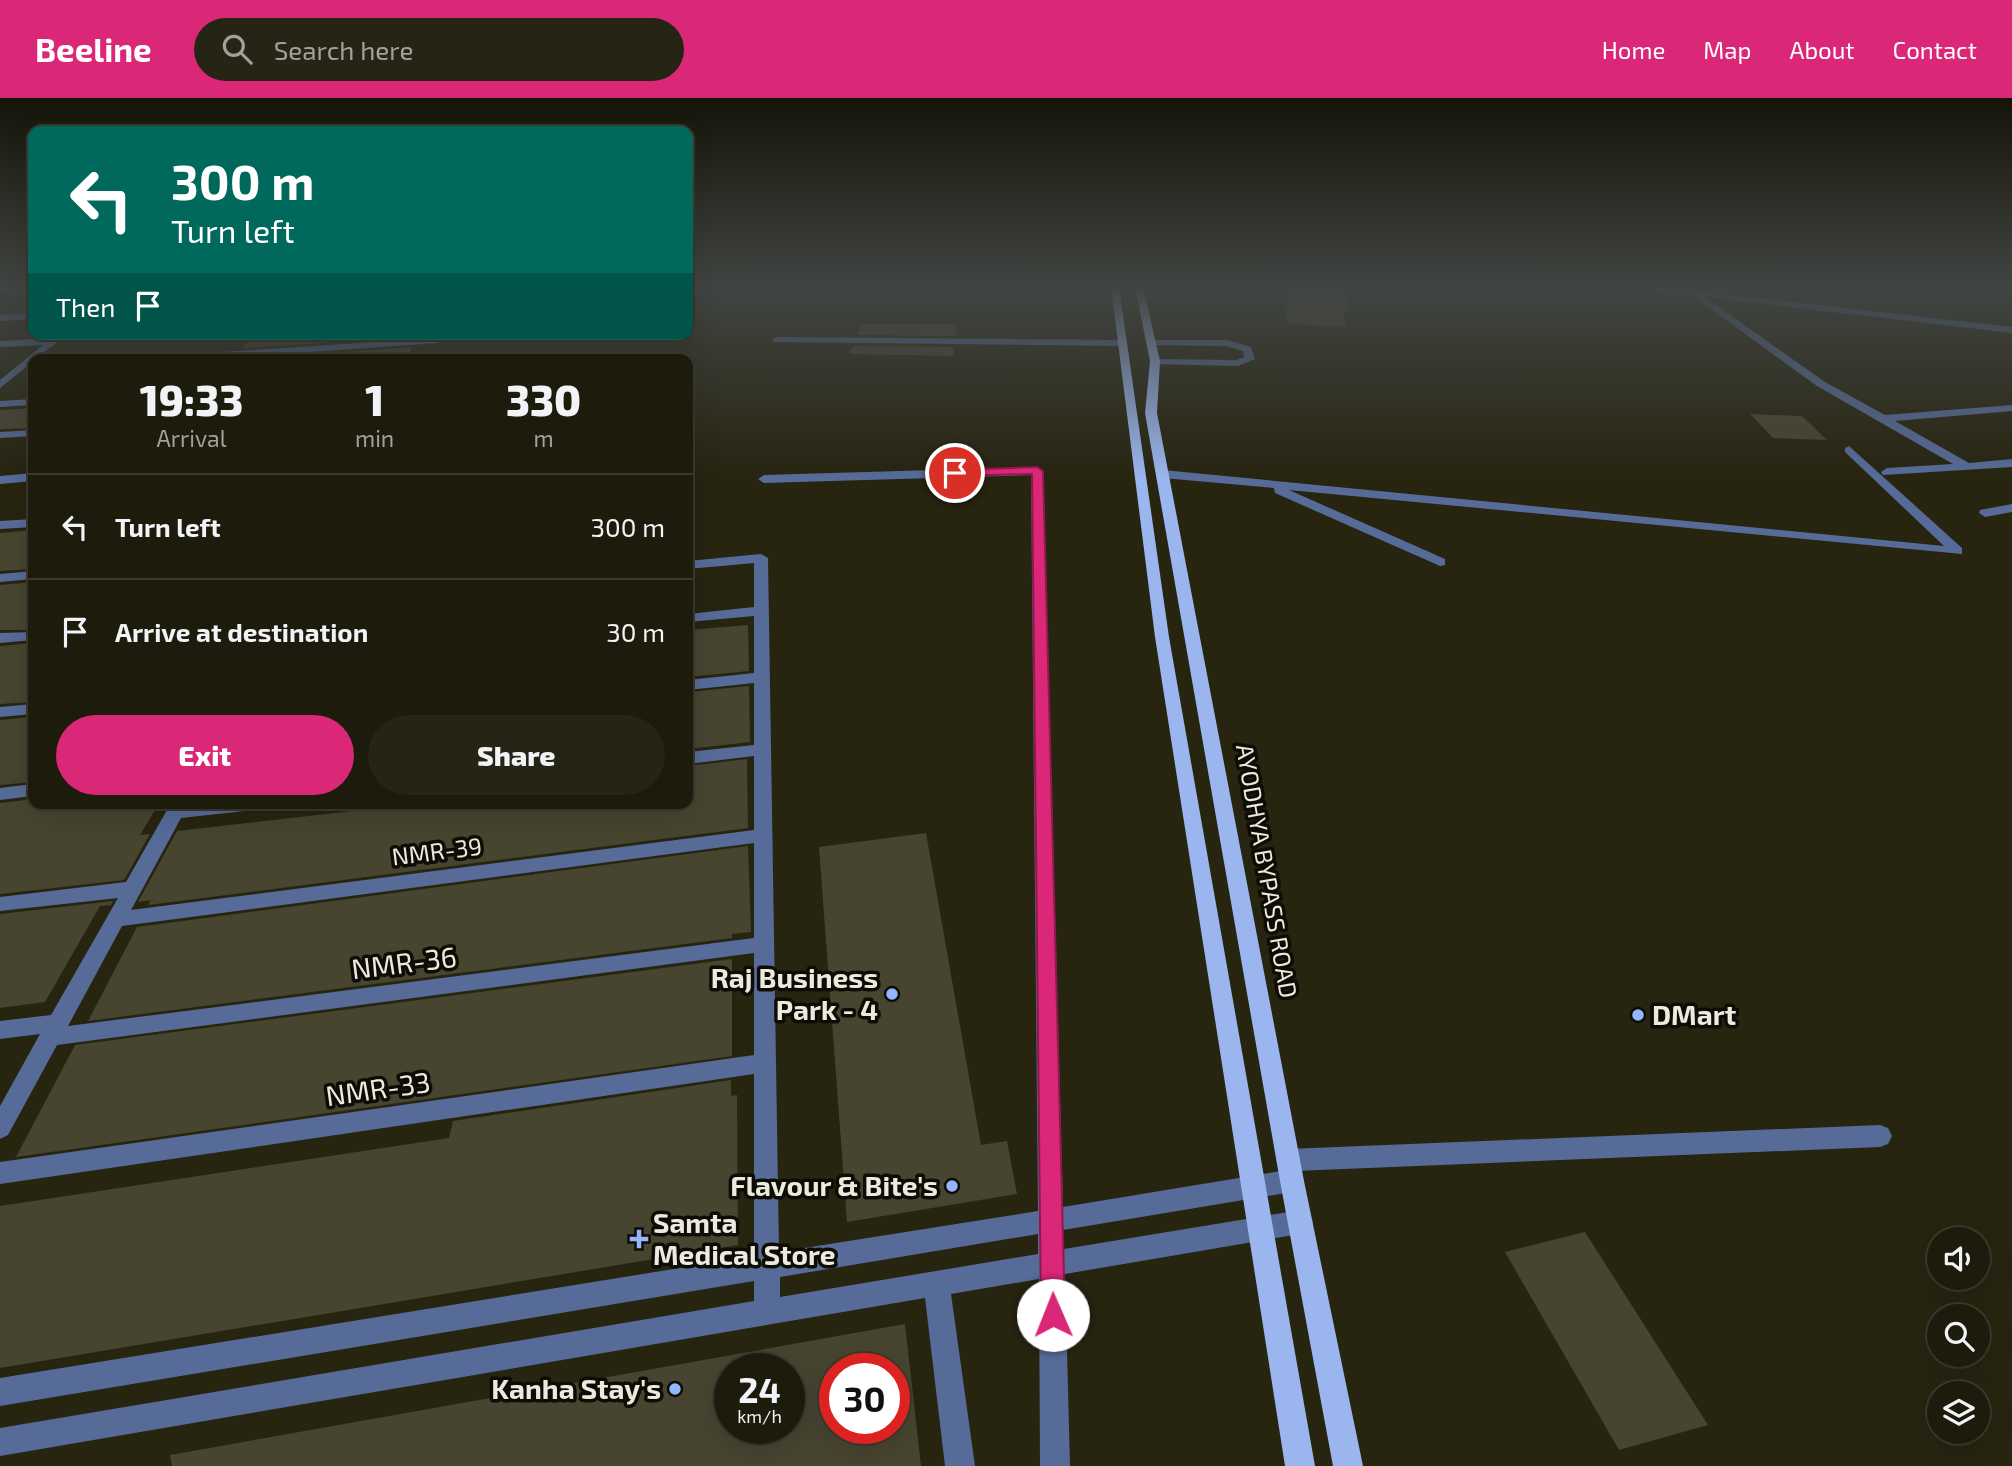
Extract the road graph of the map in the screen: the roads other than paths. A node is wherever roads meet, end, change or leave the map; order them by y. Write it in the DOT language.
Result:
graph roads {
  1 [pos="293,351"];
  2 [pos="1104,351"];
  3 [pos="1153,351"];
  4 [pos="1248,351"];
  5 [pos="1774,351"];
  6 [pos="1139,352"];
  7 [pos="242,354"];
  8 [pos="28,364"];
  9 [pos="15,373"];
  10 [pos="0,374"];
  11 [pos="28,374"];
  12 [pos="0,386"];
  13 [pos="0,398"];
  14 [pos="28,402"];
  15 [pos="0,404"];
  16 [pos="2012,408"];
  17 [pos="1881,419"];
  18 [pos="28,433"];
  19 [pos="0,435"];
  20 [pos="1849,450"];
  21 [pos="2012,463"];
  22 [pos="1966,466"];
  23 [pos="1887,472"];
  24 [pos="1163,474"];
  25 [pos="28,477"];
  26 [pos="764,478"];
  27 [pos="0,480"];
  28 [pos="1266,484"];
  29 [pos="2012,508"];
  30 [pos="1985,513"];
  31 [pos="28,523"];
  32 [pos="0,525"];
  33 [pos="1440,562"];
  34 [pos="693,565"];
  35 [pos="28,575"];
  36 [pos="0,578"];
  37 [pos="763,611"];
  38 [pos="693,618"];
  39 [pos="28,636"];
  40 [pos="0,638"];
  41 [pos="762,677"];
  42 [pos="693,684"];
  43 [pos="28,709"];
  44 [pos="0,712"];
  45 [pos="763,750"];
  46 [pos="693,757"];
  47 [pos="28,791"];
  48 [pos="0,794"];
  49 [pos="176,809"];
  50 [pos="764,835"];
  51 [pos="132,889"];
  52 [pos="0,904"];
  53 [pos="116,919"];
  54 [pos="765,944"];
  55 [pos="0,1030"];
  56 [pos="54,1030"];
  57 [pos="765,1063"];
  58 [pos="0,1128"];
  59 [pos="1880,1136"];
  60 [pos="1290,1170"];
  61 [pos="0,1174"];
  62 [pos="1255,1187"];
  63 [pos="1052,1220"];
  64 [pos="1300,1222"];
  65 [pos="1262,1229"];
  66 [pos="1052,1264"];
  67 [pos="767,1267"];
  68 [pos="936,1283"];
  69 [pos="767,1312"];
  70 [pos="0,1392"];
  71 [pos="0,1441"];
  72 [pos="961,1466"];
  73 [pos="1055,1466"];
  74 [pos="1300,1466"];
  75 [pos="1348,1466"];
  1 -- 7 [label="street"];
  2 -- 6 [label="street"];
  3 -- 6 [label="street"];
  4 -- 6 [label="street"];
  5 -- 17 [label="street"];
  6 -- 24 [label="main road, AYODHYA BYPASS ROAD"];
  6 -- 62 [label="main road, AYODHYA BYPASS ROAD"];
  8 -- 9 [label="street"];
  9 -- 10 [label="street"];
  9 -- 12 [label="street"];
  11 -- 13 [label="street"];
  14 -- 15 [label="street"];
  16 -- 17 [label="street"];
  17 -- 22 [label="street"];
  18 -- 19 [label="street"];
  20 -- 28 [label="street"];
  21 -- 22 [label="street"];
  22 -- 23 [label="street"];
  24 -- 28 [label="street"];
  24 -- 60 [label="main road, AYODHYA BYPASS ROAD"];
  25 -- 27 [label="street"];
  26 -- 63 [label="street"];
  28 -- 33 [label="street"];
  29 -- 30 [label="street"];
  31 -- 32 [label="street"];
  34 -- 37 [label="street"];
  35 -- 36 [label="street"];
  37 -- 38 [label="street"];
  37 -- 41 [label="street"];
  39 -- 40 [label="street"];
  41 -- 42 [label="street"];
  41 -- 45 [label="street"];
  43 -- 44 [label="street"];
  45 -- 46 [label="street"];
  45 -- 50 [label="street"];
  47 -- 48 [label="street"];
  49 -- 51 [label="street"];
  50 -- 53 [label="street, NMR-39"];
  50 -- 54 [label="street"];
  51 -- 52 [label="street"];
  51 -- 53 [label="street"];
  53 -- 56 [label="street"];
  54 -- 56 [label="street, NMR-36"];
  54 -- 57 [label="street"];
  55 -- 56 [label="street, NMR-36"];
  56 -- 58 [label="street"];
  57 -- 61 [label="street, NMR-33"];
  57 -- 67 [label="street"];
  59 -- 60 [label="street"];
  60 -- 62 [label="street"];
  60 -- 64 [label="main road, AYODHYA BYPASS ROAD"];
  62 -- 63 [label="street"];
  62 -- 65 [label="main road, AYODHYA BYPASS ROAD"];
  63 -- 66 [label="street"];
  63 -- 67 [label="street"];
  64 -- 65 [label="street"];
  64 -- 75 [label="main road, AYODHYA BYPASS ROAD"];
  65 -- 66 [label="street"];
  65 -- 74 [label="main road, AYODHYA BYPASS ROAD"];
  66 -- 68 [label="street"];
  66 -- 73 [label="street"];
  67 -- 69 [label="street"];
  67 -- 70 [label="street"];
  68 -- 69 [label="street"];
  68 -- 72 [label="street"];
  69 -- 71 [label="street"];
}
